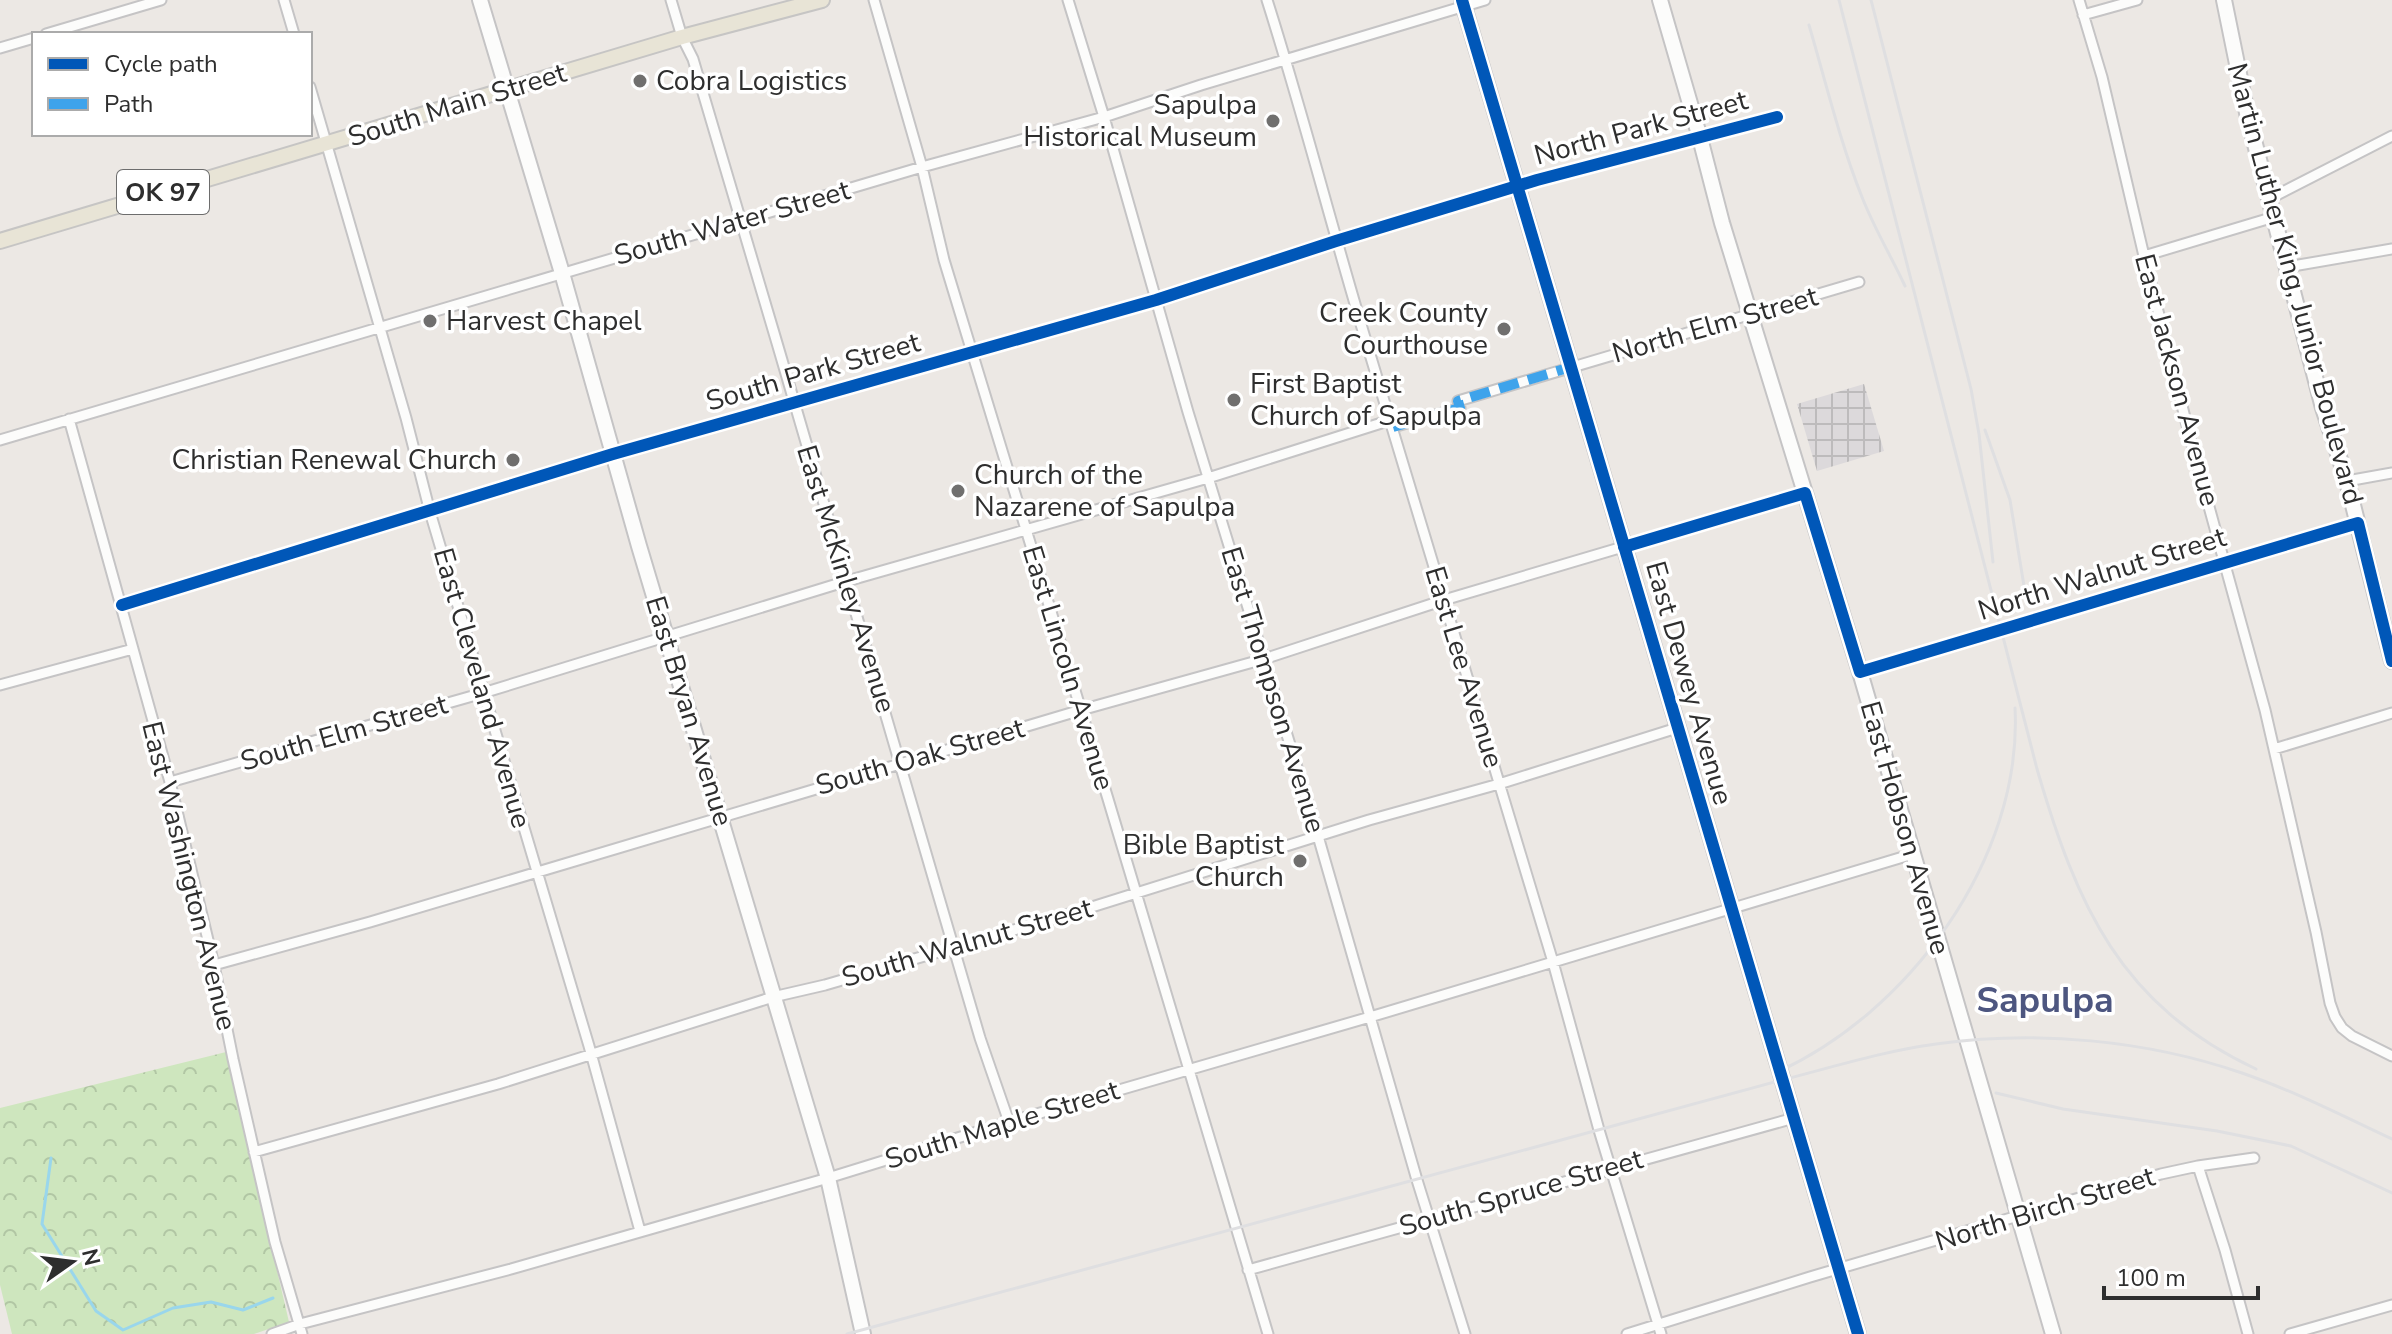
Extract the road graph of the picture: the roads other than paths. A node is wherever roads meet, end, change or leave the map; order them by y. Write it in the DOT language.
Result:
graph roads {
  1 [pos="161,0"];
  2 [pos="284,0"];
  3 [pos="480,0"];
  4 [pos="671,0"];
  5 [pos="822,0"];
  6 [pos="874,0"];
  7 [pos="1068,0"];
  8 [pos="1267,0"];
  9 [pos="1485,0"];
  10 [pos="1660,0"];
  11 [pos="2079,0"];
  12 [pos="2137,0"];
  13 [pos="2224,0"];
  14 [pos="1463,3"];
  15 [pos="2083,15"];
  16 [pos="53,32"];
  17 [pos="293,32"];
  18 [pos="682,37"];
  19 [pos="32,39"];
  20 [pos="0,48"];
  21 [pos="1286,59"];
  22 [pos="507,90"];
  23 [pos="312,94"];
  24 [pos="1104,117"];
  25 [pos="1777,117"];
  26 [pos="2392,136"];
  27 [pos="1700,138"];
  28 [pos="327,144"];
  29 [pos="922,167"];
  30 [pos="1518,186"];
  31 [pos="2269,199"];
  32 [pos="2274,217"];
  33 [pos="743,221"];
  34 [pos="0,241"];
  35 [pos="1336,241"];
  36 [pos="2392,249"];
  37 [pos="2144,256"];
  38 [pos="2287,267"];
  39 [pos="562,273"];
  40 [pos="1859,282"];
  41 [pos="1156,300"];
  42 [pos="1750,314"];
  43 [pos="379,327"];
  44 [pos="972,351"];
  45 [pos="1571,367"];
  46 [pos="794,402"];
  47 [pos="69,419"];
  48 [pos="1392,424"];
  49 [pos="0,440"];
  50 [pos="613,454"];
  51 [pos="2392,473"];
  52 [pos="1208,478"];
  53 [pos="2347,481"];
  54 [pos="1805,493"];
  55 [pos="430,512"];
  56 [pos="2358,523"];
  57 [pos="1025,531"];
  58 [pos="1624,547"];
  59 [pos="2225,563"];
  60 [pos="847,581"];
  61 [pos="1444,600"];
  62 [pos="122,605"];
  63 [pos="667,635"];
  64 [pos="133,649"];
  65 [pos="2392,657"];
  66 [pos="1264,659"];
  67 [pos="1860,672"];
  68 [pos="0,685"];
  69 [pos="483,693"];
  70 [pos="1081,710"];
  71 [pos="2392,713"];
  72 [pos="1677,728"];
  73 [pos="2274,749"];
  74 [pos="901,763"];
  75 [pos="170,782"];
  76 [pos="1499,784"];
  77 [pos="720,816"];
  78 [pos="1318,836"];
  79 [pos="1913,854"];
  80 [pos="536,873"];
  81 [pos="1136,893"];
  82 [pos="1731,909"];
  83 [pos="954,947"];
  84 [pos="1553,962"];
  85 [pos="214,965"];
  86 [pos="773,997"];
  87 [pos="1370,1017"];
  88 [pos="591,1055"];
  89 [pos="2392,1056"];
  90 [pos="1189,1069"];
  91 [pos="1794,1118"];
  92 [pos="1009,1122"];
  93 [pos="254,1152"];
  94 [pos="2254,1158"];
  95 [pos="2198,1166"];
  96 [pos="1610,1168"];
  97 [pos="828,1178"];
  98 [pos="2020,1216"];
  99 [pos="1429,1219"];
  100 [pos="640,1231"];
  101 [pos="1839,1269"];
  102 [pos="1248,1270"];
  103 [pos="2392,1305"];
  104 [pos="301,1329"];
  105 [pos="1659,1330"];
  106 [pos="272,1334"];
  107 [pos="863,1334"];
  108 [pos="1268,1334"];
  109 [pos="1465,1334"];
  110 [pos="1627,1334"];
  111 [pos="1858,1334"];
  112 [pos="2053,1334"];
  113 [pos="2248,1334"];
  114 [pos="2290,1334"];
  1 -- 16 [label="street"];
  2 -- 17 [label="street"];
  3 -- 22 [label="street, East Bryan Avenue"];
  4 -- 18 [label="street, East McKinley Avenue"];
  5 -- 18 [label="main road, South Main Street / OK 97"];
  6 -- 29 [label="street, East Lincoln Avenue"];
  7 -- 24 [label="street, East Thompson Avenue"];
  8 -- 21 [label="street, East Lee Avenue"];
  9 -- 14 [label="street, South Water Street"];
  10 -- 27 [label="street, East Hobson Avenue"];
  11 -- 15 [label="street, East Jackson Avenue"];
  12 -- 15 [label="street"];
  13 -- 31 [label="street, Martin Luther King, Junior Boulevard"];
  14 -- 21 [label="street, South Water Street"];
  14 -- 30 [label="street, East Dewey Avenue"];
  15 -- 37 [label="street, East Jackson Avenue"];
  18 -- 22 [label="main road, South Main Street / OK 97"];
  18 -- 33 [label="street, East McKinley Avenue"];
  19 -- 20 [label="street"];
  21 -- 24 [label="street, South Water Street"];
  21 -- 35 [label="street, East Lee Avenue"];
  22 -- 28 [label="main road, South Main Street / OK 97"];
  22 -- 39 [label="street, East Bryan Avenue"];
  23 -- 28 [label="street, East Cleveland Avenue"];
  24 -- 29 [label="street, South Water Street"];
  24 -- 41 [label="street, East Thompson Avenue"];
  25 -- 27 [label="street, North Park Street"];
  26 -- 31 [label="street"];
  27 -- 30 [label="street, North Park Street"];
  27 -- 42 [label="street, East Hobson Avenue"];
  28 -- 34 [label="main road, South Main Street / OK 97"];
  28 -- 43 [label="street, East Cleveland Avenue"];
  29 -- 33 [label="street, South Water Street"];
  29 -- 44 [label="street, East Lincoln Avenue"];
  30 -- 35 [label="street, South Park Street"];
  30 -- 45 [label="street, East Dewey Avenue"];
  31 -- 32 [label="street, Martin Luther King, Junior Boulevard"];
  32 -- 37 [label="street"];
  32 -- 38 [label="street, Martin Luther King, Junior Boulevard"];
  33 -- 39 [label="street, South Water Street"];
  33 -- 46 [label="street, East McKinley Avenue"];
  35 -- 41 [label="street, South Park Street"];
  35 -- 48 [label="street, East Lee Avenue"];
  36 -- 38 [label="street"];
  37 -- 59 [label="street, East Jackson Avenue"];
  38 -- 53 [label="street, Martin Luther King, Junior Boulevard"];
  39 -- 43 [label="street, South Water Street"];
  39 -- 50 [label="street, East Bryan Avenue"];
  40 -- 42 [label="street, North Elm Street"];
  41 -- 44 [label="street, South Park Street"];
  41 -- 52 [label="street, East Thompson Avenue"];
  42 -- 45 [label="street, North Elm Street"];
  42 -- 54 [label="street, East Hobson Avenue"];
  43 -- 47 [label="street, South Water Street"];
  43 -- 55 [label="street, East Cleveland Avenue"];
  44 -- 46 [label="street, South Park Street"];
  44 -- 57 [label="street, East Lincoln Avenue"];
  45 -- 48 [label="street, South Elm Street"];
  45 -- 58 [label="street, East Dewey Avenue"];
  46 -- 50 [label="street, South Park Street"];
  46 -- 60 [label="street, East McKinley Avenue"];
  47 -- 49 [label="street, South Water Street"];
  47 -- 62 [label="street, East Washington Avenue"];
  48 -- 52 [label="street, South Elm Street"];
  48 -- 61 [label="street, East Lee Avenue"];
  50 -- 55 [label="street, South Park Street"];
  50 -- 63 [label="street, East Bryan Avenue"];
  51 -- 53 [label="street"];
  52 -- 57 [label="street, South Elm Street"];
  52 -- 66 [label="street, East Thompson Avenue"];
  53 -- 56 [label="street, Martin Luther King, Junior Boulevard"];
  54 -- 58 [label="street, South Oak Street"];
  54 -- 67 [label="street, East Hobson Avenue"];
  55 -- 62 [label="street, South Park Street"];
  55 -- 69 [label="street, East Cleveland Avenue"];
  56 -- 59 [label="street, North Walnut Street"];
  56 -- 65 [label="street, Martin Luther King, Junior Boulevard"];
  57 -- 60 [label="street, South Elm Street"];
  57 -- 70 [label="street, East Lincoln Avenue"];
  58 -- 61 [label="street, South Oak Street"];
  58 -- 72 [label="street, East Dewey Avenue"];
  59 -- 67 [label="street, North Walnut Street"];
  59 -- 73 [label="street, East Jackson Avenue"];
  60 -- 63 [label="street, South Elm Street"];
  60 -- 74 [label="street, East McKinley Avenue"];
  61 -- 66 [label="street, South Oak Street"];
  61 -- 76 [label="street, East Lee Avenue"];
  62 -- 64 [label="street, East Washington Avenue"];
  63 -- 69 [label="street, South Elm Street"];
  63 -- 77 [label="street, East Bryan Avenue"];
  64 -- 68 [label="street"];
  64 -- 75 [label="street, East Washington Avenue"];
  66 -- 70 [label="street, South Oak Street"];
  66 -- 78 [label="street, East Thompson Avenue"];
  67 -- 79 [label="street, East Hobson Avenue"];
  69 -- 75 [label="street, South Elm Street"];
  69 -- 80 [label="street, East Cleveland Avenue"];
  70 -- 74 [label="street, South Oak Street"];
  70 -- 81 [label="street, East Lincoln Avenue"];
  71 -- 73 [label="street"];
  72 -- 76 [label="street, South Walnut Street"];
  72 -- 82 [label="street, East Dewey Avenue"];
  73 -- 89 [label="street, East Jackson Avenue"];
  74 -- 77 [label="street, South Oak Street"];
  74 -- 83 [label="street, East McKinley Avenue"];
  75 -- 85 [label="street, East Washington Avenue"];
  76 -- 78 [label="street, South Walnut Street"];
  76 -- 84 [label="street, East Lee Avenue"];
  77 -- 80 [label="street, South Oak Street"];
  77 -- 86 [label="street, East Bryan Avenue"];
  78 -- 81 [label="street, South Walnut Street"];
  78 -- 87 [label="street, East Thompson Avenue"];
  79 -- 82 [label="street, South Maple Street"];
  79 -- 98 [label="street, East Hobson Avenue"];
  80 -- 85 [label="street, South Oak Street"];
  80 -- 88 [label="street, East Cleveland Avenue"];
  81 -- 83 [label="street, South Walnut Street"];
  81 -- 90 [label="street, East Lincoln Avenue"];
  82 -- 84 [label="street, South Maple Street"];
  82 -- 91 [label="street, East Dewey Avenue"];
  83 -- 86 [label="street, South Walnut Street"];
  83 -- 92 [label="street, East McKinley Avenue"];
  84 -- 87 [label="street, South Maple Street"];
  84 -- 96 [label="street, East Lee Avenue"];
  85 -- 93 [label="street, East Washington Avenue"];
  86 -- 88 [label="street, South Walnut Street"];
  86 -- 97 [label="street, East Bryan Avenue"];
  87 -- 90 [label="street, South Maple Street"];
  87 -- 99 [label="street, East Thompson Avenue"];
  88 -- 93 [label="street, South Walnut Street"];
  88 -- 100 [label="street, East Cleveland Avenue"];
  90 -- 92 [label="street, South Maple Street"];
  90 -- 102 [label="street, East Lincoln Avenue"];
  91 -- 96 [label="street, South Spruce Street"];
  91 -- 101 [label="street, East Dewey Avenue"];
  92 -- 97 [label="street, South Maple Street"];
  93 -- 104 [label="street, East Washington Avenue"];
  94 -- 95 [label="street, North Birch Street"];
  95 -- 98 [label="street, North Birch Street"];
  95 -- 113 [label="street"];
  96 -- 99 [label="street, South Spruce Street"];
  96 -- 105 [label="street, East Lee Avenue"];
  97 -- 100 [label="street, South Maple Street"];
  97 -- 107 [label="street, East Bryan Avenue"];
  98 -- 101 [label="street, North Birch Street"];
  98 -- 112 [label="street, East Hobson Avenue"];
  99 -- 102 [label="street, South Spruce Street"];
  99 -- 109 [label="street, East Thompson Avenue"];
  100 -- 104 [label="street, South Maple Street"];
  101 -- 105 [label="street, North Birch Street"];
  101 -- 111 [label="street, East Dewey Avenue"];
  102 -- 108 [label="street, East Lincoln Avenue"];
  103 -- 114 [label="street"];
  104 -- 106 [label="street, South Maple Street"];
  105 -- 110 [label="street, North Birch Street"];
}
